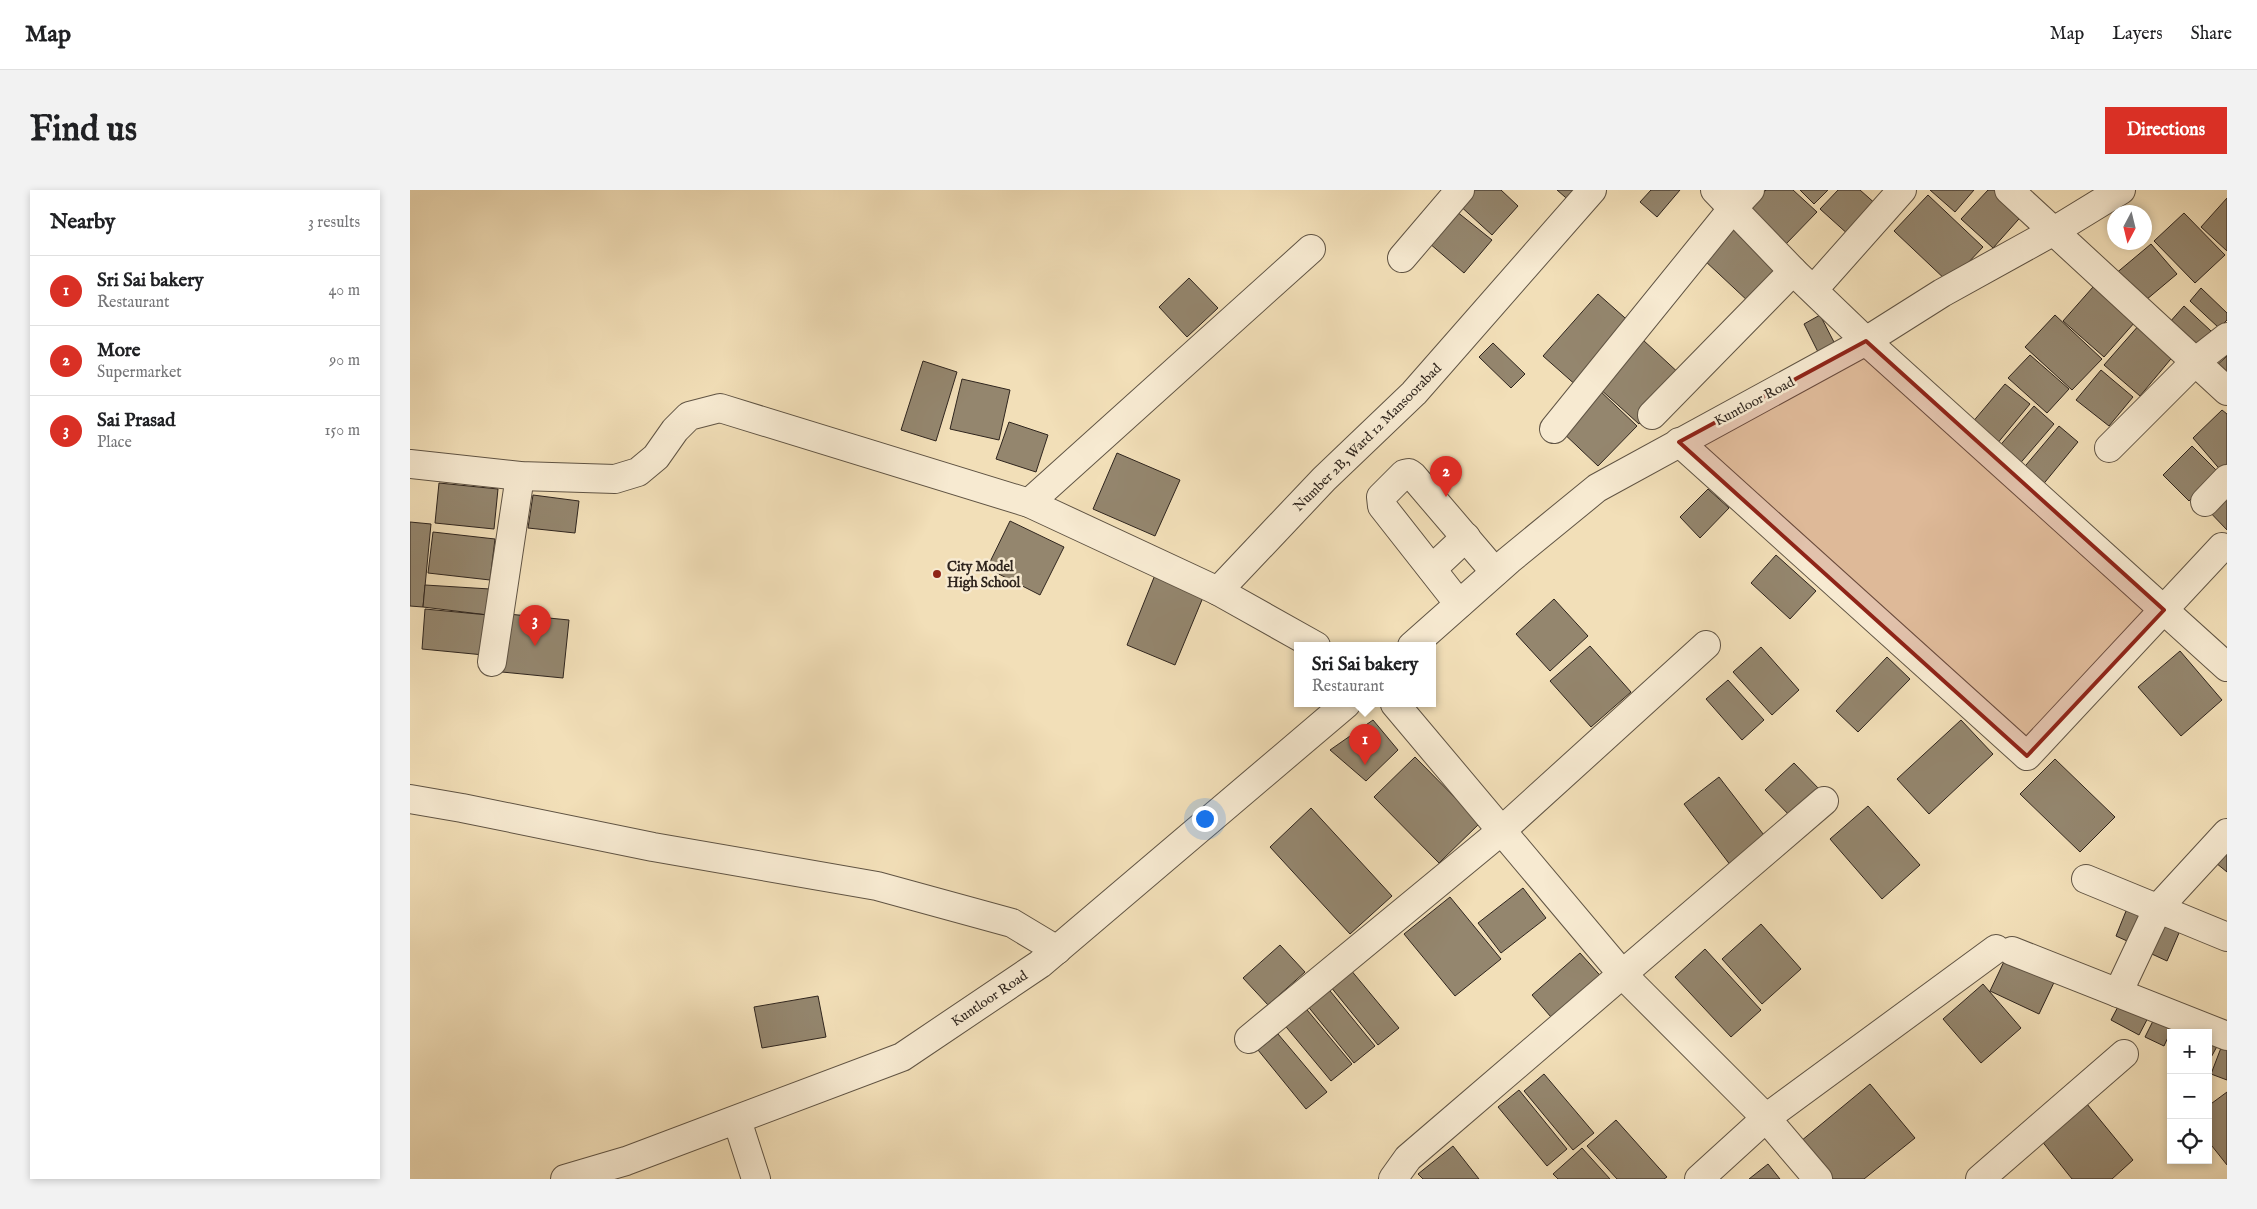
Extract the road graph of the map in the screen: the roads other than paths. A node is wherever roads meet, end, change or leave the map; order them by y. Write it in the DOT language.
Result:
graph roads {
  1 [pos="1460,190"];
  2 [pos="1592,190"];
  3 [pos="1902,190"];
  4 [pos="2009,190"];
  5 [pos="2121,190"];
  6 [pos="1732,196"];
  7 [pos="2054,231"];
  8 [pos="1311,249"];
  9 [pos="1402,258"];
  10 [pos="1793,271"];
  11 [pos="1814,289"];
  12 [pos="2227,337"];
  13 [pos="1866,341"];
  14 [pos="2195,362"];
  15 [pos="2227,391"];
  16 [pos="1652,415"];
  17 [pos="1554,429"];
  18 [pos="1679,442"];
  19 [pos="2108,448"];
  20 [pos="410,464"];
  21 [pos="520,476"];
  22 [pos="2227,479"];
  23 [pos="2205,502"];
  24 [pos="1029,503"];
  25 [pos="1466,537"];
  26 [pos="2222,548"];
  27 [pos="1432,569"];
  28 [pos="1495,572"];
  29 [pos="1218,591"];
  30 [pos="1460,604"];
  31 [pos="2164,610"];
  32 [pos="1309,642"];
  33 [pos="1417,642"];
  34 [pos="1706,645"];
  35 [pos="492,662"];
  36 [pos="2227,667"];
  37 [pos="1342,707"];
  38 [pos="1397,707"];
  39 [pos="410,799"];
  40 [pos="1824,801"];
  41 [pos="1500,832"];
  42 [pos="2227,833"];
  43 [pos="2086,879"];
  44 [pos="2158,908"];
  45 [pos="2227,937"];
  46 [pos="1057,950"];
  47 [pos="1623,975"];
  48 [pos="2118,993"];
  49 [pos="2227,1036"];
  50 [pos="1249,1039"];
  51 [pos="2124,1054"];
  52 [pos="1766,1118"];
  53 [pos="737,1120"];
  54 [pos="565,1179"];
  55 [pos="756,1179"];
  56 [pos="1393,1179"];
  57 [pos="1699,1179"];
  58 [pos="1818,1179"];
  59 [pos="1980,1179"];
  1 -- 9 [label="street"];
  2 -- 29 [label="street, Number 2B, Ward 12 Mansoorabad"];
  3 -- 11 [label="street"];
  4 -- 7 [label="street"];
  5 -- 7 [label="street, Kuntloor Road"];
  6 -- 10 [label="street"];
  6 -- 17 [label="street"];
  7 -- 13 [label="street, Kuntloor Road"];
  7 -- 14 [label="street"];
  8 -- 24 [label="street"];
  10 -- 11 [label="street"];
  10 -- 16 [label="street"];
  11 -- 13 [label="street"];
  12 -- 14 [label="street"];
  13 -- 18 [label="street, Kuntloor Road"];
  13 -- 31 [label="street"];
  14 -- 15 [label="street"];
  14 -- 19 [label="street"];
  18 -- 28 [label="street, Kuntloor Road"];
  18 -- 31 [label="street"];
  20 -- 21 [label="street"];
  21 -- 24 [label="street"];
  21 -- 35 [label="street"];
  22 -- 23 [label="street"];
  24 -- 29 [label="street"];
  25 -- 27 [label="street"];
  25 -- 27 [label="street"];
  25 -- 28 [label="street"];
  26 -- 31 [label="street"];
  27 -- 30 [label="street"];
  28 -- 30 [label="street, Kuntloor Road"];
  29 -- 32 [label="street"];
  30 -- 33 [label="street, Kuntloor Road"];
  31 -- 36 [label="street"];
  34 -- 41 [label="street"];
  37 -- 46 [label="street, Kuntloor Road"];
  38 -- 41 [label="street"];
  39 -- 46 [label="street"];
  40 -- 47 [label="street"];
  41 -- 47 [label="street"];
  41 -- 50 [label="street"];
  42 -- 44 [label="street"];
  43 -- 44 [label="street"];
  44 -- 45 [label="street"];
  44 -- 48 [label="street"];
  46 -- 53 [label="street, Kuntloor Road"];
  47 -- 52 [label="street"];
  47 -- 56 [label="street"];
  48 -- 49 [label="street"];
  48 -- 52 [label="street"];
  51 -- 59 [label="street"];
  52 -- 57 [label="street"];
  52 -- 58 [label="street"];
  53 -- 54 [label="street, Kuntloor Road"];
  53 -- 55 [label="street"];
}
